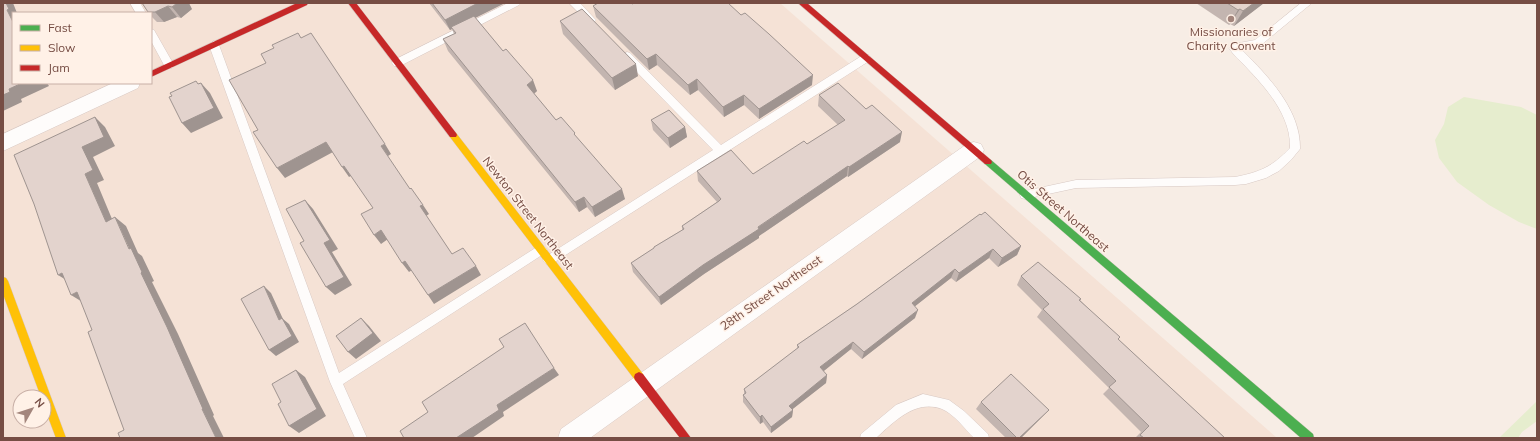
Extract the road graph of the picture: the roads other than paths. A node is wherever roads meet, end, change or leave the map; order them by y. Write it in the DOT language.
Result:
graph roads {
  1 [pos="136,3"];
  2 [pos="304,3"];
  3 [pos="352,3"];
  4 [pos="516,3"];
  5 [pos="574,3"];
  6 [pos="802,3"];
  7 [pos="1307,3"];
  8 [pos="140,12"];
  9 [pos="596,25"];
  10 [pos="152,34"];
  11 [pos="214,45"];
  12 [pos="618,47"];
  13 [pos="866,58"];
  14 [pos="397,62"];
  15 [pos="169,65"];
  16 [pos="152,74"];
  17 [pos="129,84"];
  18 [pos="3,142"];
  19 [pos="974,150"];
  20 [pos="721,151"];
  21 [pos="1025,195"];
  22 [pos="541,250"];
  23 [pos="549,260"];
  24 [pos="3,281"];
  25 [pos="336,382"];
  26 [pos="644,384"];
  27 [pos="61,438"];
  28 [pos="361,438"];
  29 [pos="570,438"];
  30 [pos="686,438"];
  31 [pos="866,438"];
  32 [pos="983,438"];
  33 [pos="1309,438"];
  1 -- 8 [label="lane"];
  2 -- 11 [label="street"];
  3 -- 14 [label="street, Newton Street Northeast"];
  4 -- 14 [label="lane"];
  5 -- 9 [label="lane"];
  6 -- 13 [label="street, Otis Street Northeast"];
  7 -- 21 [label="lane"];
  10 -- 15 [label="lane"];
  11 -- 15 [label="street"];
  11 -- 25 [label="lane"];
  12 -- 20 [label="lane"];
  13 -- 19 [label="street, Otis Street Northeast"];
  13 -- 20 [label="lane"];
  14 -- 22 [label="street, Newton Street Northeast"];
  15 -- 16 [label="street"];
  17 -- 18 [label="street"];
  19 -- 21 [label="street, Otis Street Northeast"];
  19 -- 26 [label="street, 28th Street Northeast"];
  20 -- 23 [label="lane"];
  21 -- 33 [label="street, Otis Street Northeast"];
  22 -- 23 [label="street, Newton Street Northeast"];
  22 -- 25 [label="lane"];
  23 -- 26 [label="street, Newton Street Northeast"];
  24 -- 27 [label="street"];
  25 -- 28 [label="lane"];
  26 -- 29 [label="street, 28th Street Northeast"];
  26 -- 30 [label="street, Newton Street Northeast"];
  31 -- 32 [label="lane"];
}
